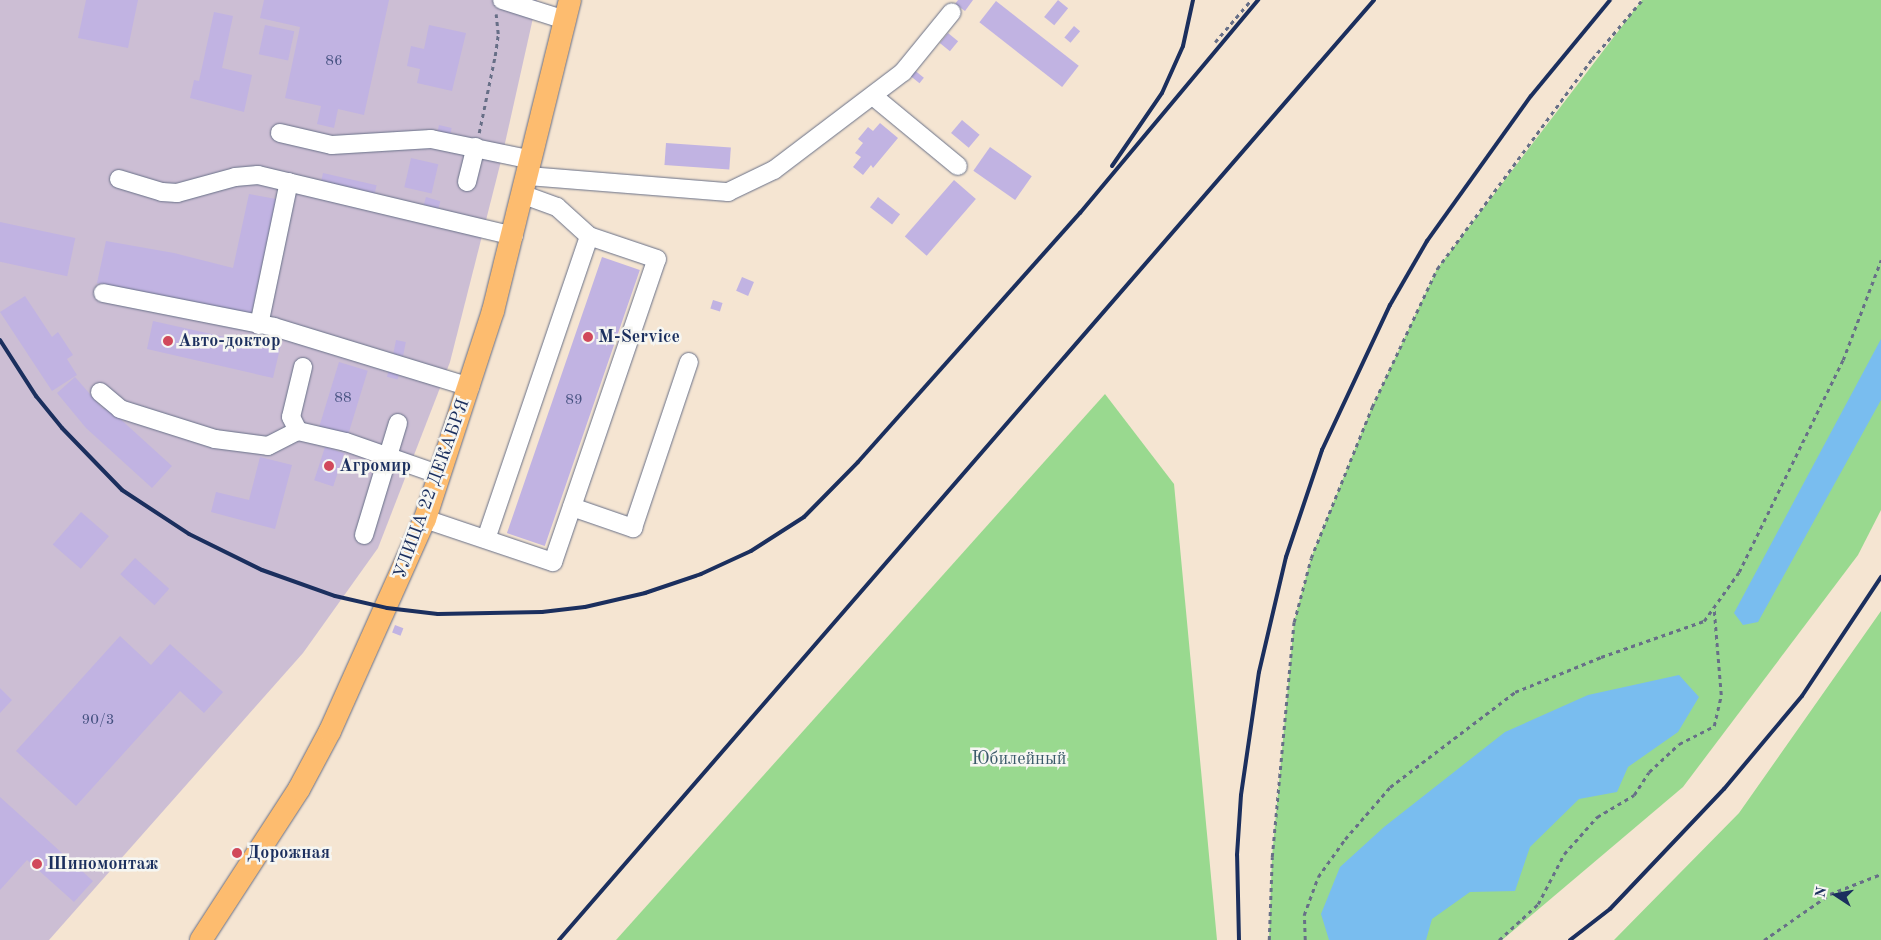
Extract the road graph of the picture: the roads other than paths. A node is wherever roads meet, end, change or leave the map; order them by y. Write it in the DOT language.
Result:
graph roads {
  1 [pos="497,3"];
  2 [pos="567,10"];
  3 [pos="952,12"];
  4 [pos="873,96"];
  5 [pos="280,133"];
  6 [pos="476,147"];
  7 [pos="958,166"];
  8 [pos="528,177"];
  9 [pos="119,179"];
  10 [pos="289,182"];
  11 [pos="467,182"];
  12 [pos="514,236"];
  13 [pos="589,236"];
  14 [pos="103,294"];
  15 [pos="259,325"];
  16 [pos="689,362"];
  17 [pos="303,367"];
  18 [pos="470,387"];
  19 [pos="100,392"];
  20 [pos="398,423"];
  21 [pos="298,431"];
  22 [pos="388,457"];
  23 [pos="440,475"];
  24 [pos="572,507"];
  25 [pos="425,519"];
  26 [pos="364,534"];
  27 [pos="486,539"];
  28 [pos="201,940"];
  1 -- 2 [label="lane"];
  2 -- 8 [label="main road, УЛИЦА 22 ДЕКАБРЯ"];
  3 -- 4 [label="lane"];
  4 -- 7 [label="lane"];
  4 -- 8 [label="lane"];
  5 -- 6 [label="lane"];
  6 -- 8 [label="lane"];
  6 -- 11 [label="lane"];
  8 -- 12 [label="main road, УЛИЦА 22 ДЕКАБРЯ"];
  8 -- 13 [label="lane"];
  9 -- 10 [label="lane"];
  10 -- 12 [label="lane"];
  10 -- 15 [label="lane"];
  12 -- 18 [label="main road, УЛИЦА 22 ДЕКАБРЯ"];
  13 -- 24 [label="lane"];
  13 -- 27 [label="lane"];
  14 -- 15 [label="lane"];
  15 -- 18 [label="lane"];
  16 -- 24 [label="lane"];
  17 -- 21 [label="lane"];
  18 -- 23 [label="main road, УЛИЦА 22 ДЕКАБРЯ"];
  19 -- 21 [label="lane"];
  20 -- 22 [label="lane"];
  21 -- 22 [label="lane"];
  22 -- 23 [label="lane"];
  22 -- 26 [label="lane"];
  23 -- 25 [label="main road, УЛИЦА 22 ДЕКАБРЯ"];
  24 -- 27 [label="lane"];
  25 -- 27 [label="lane"];
  25 -- 28 [label="main road, УЛИЦА 22 ДЕКАБРЯ"];
}
